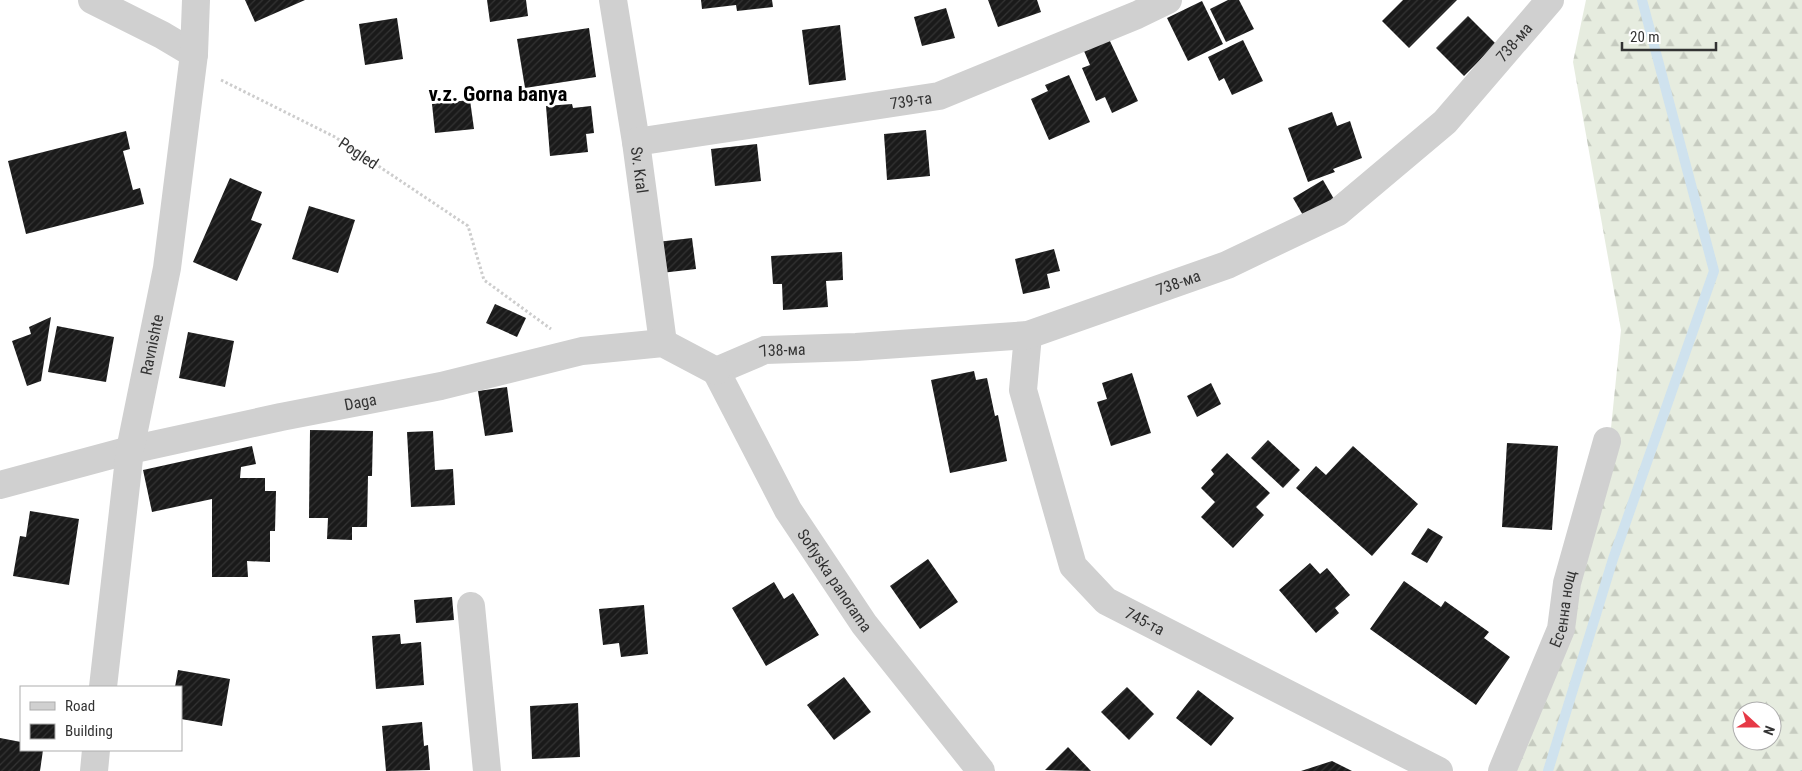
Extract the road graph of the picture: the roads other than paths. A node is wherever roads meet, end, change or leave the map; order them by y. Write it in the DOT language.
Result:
graph roads {
  1 [pos="92,0"];
  2 [pos="196,0"];
  3 [pos="613,0"];
  4 [pos="1168,0"];
  5 [pos="1550,0"];
  6 [pos="194,54"];
  7 [pos="636,142"];
  8 [pos="1028,335"];
  9 [pos="663,343"];
  10 [pos="716,371"];
  11 [pos="1607,441"];
  12 [pos="130,450"];
  13 [pos="0,485"];
  14 [pos="471,606"];
  15 [pos="103,686"];
  16 [pos="96,751"];
  17 [pos="94,771"];
  18 [pos="487,771"];
  19 [pos="981,771"];
  20 [pos="1439,771"];
  21 [pos="1502,771"];
  1 -- 6 [label="street"];
  2 -- 6 [label="street, Ravnishte"];
  3 -- 7 [label="street, Sv. Kral"];
  4 -- 7 [label="street, 739-та"];
  5 -- 8 [label="street, 738-ма"];
  6 -- 12 [label="street, Ravnishte"];
  7 -- 9 [label="street, Sv. Kral"];
  8 -- 10 [label="street, 738-ма"];
  8 -- 20 [label="street, 745-та"];
  9 -- 10 [label="street"];
  9 -- 12 [label="street, Daga"];
  10 -- 19 [label="street, Sofiyska panorama"];
  11 -- 21 [label="street, Есенна нощ"];
  12 -- 13 [label="street, Daga"];
  12 -- 15 [label="street, Ravnishte"];
  14 -- 18 [label="street"];
  16 -- 17 [label="street"];
}
